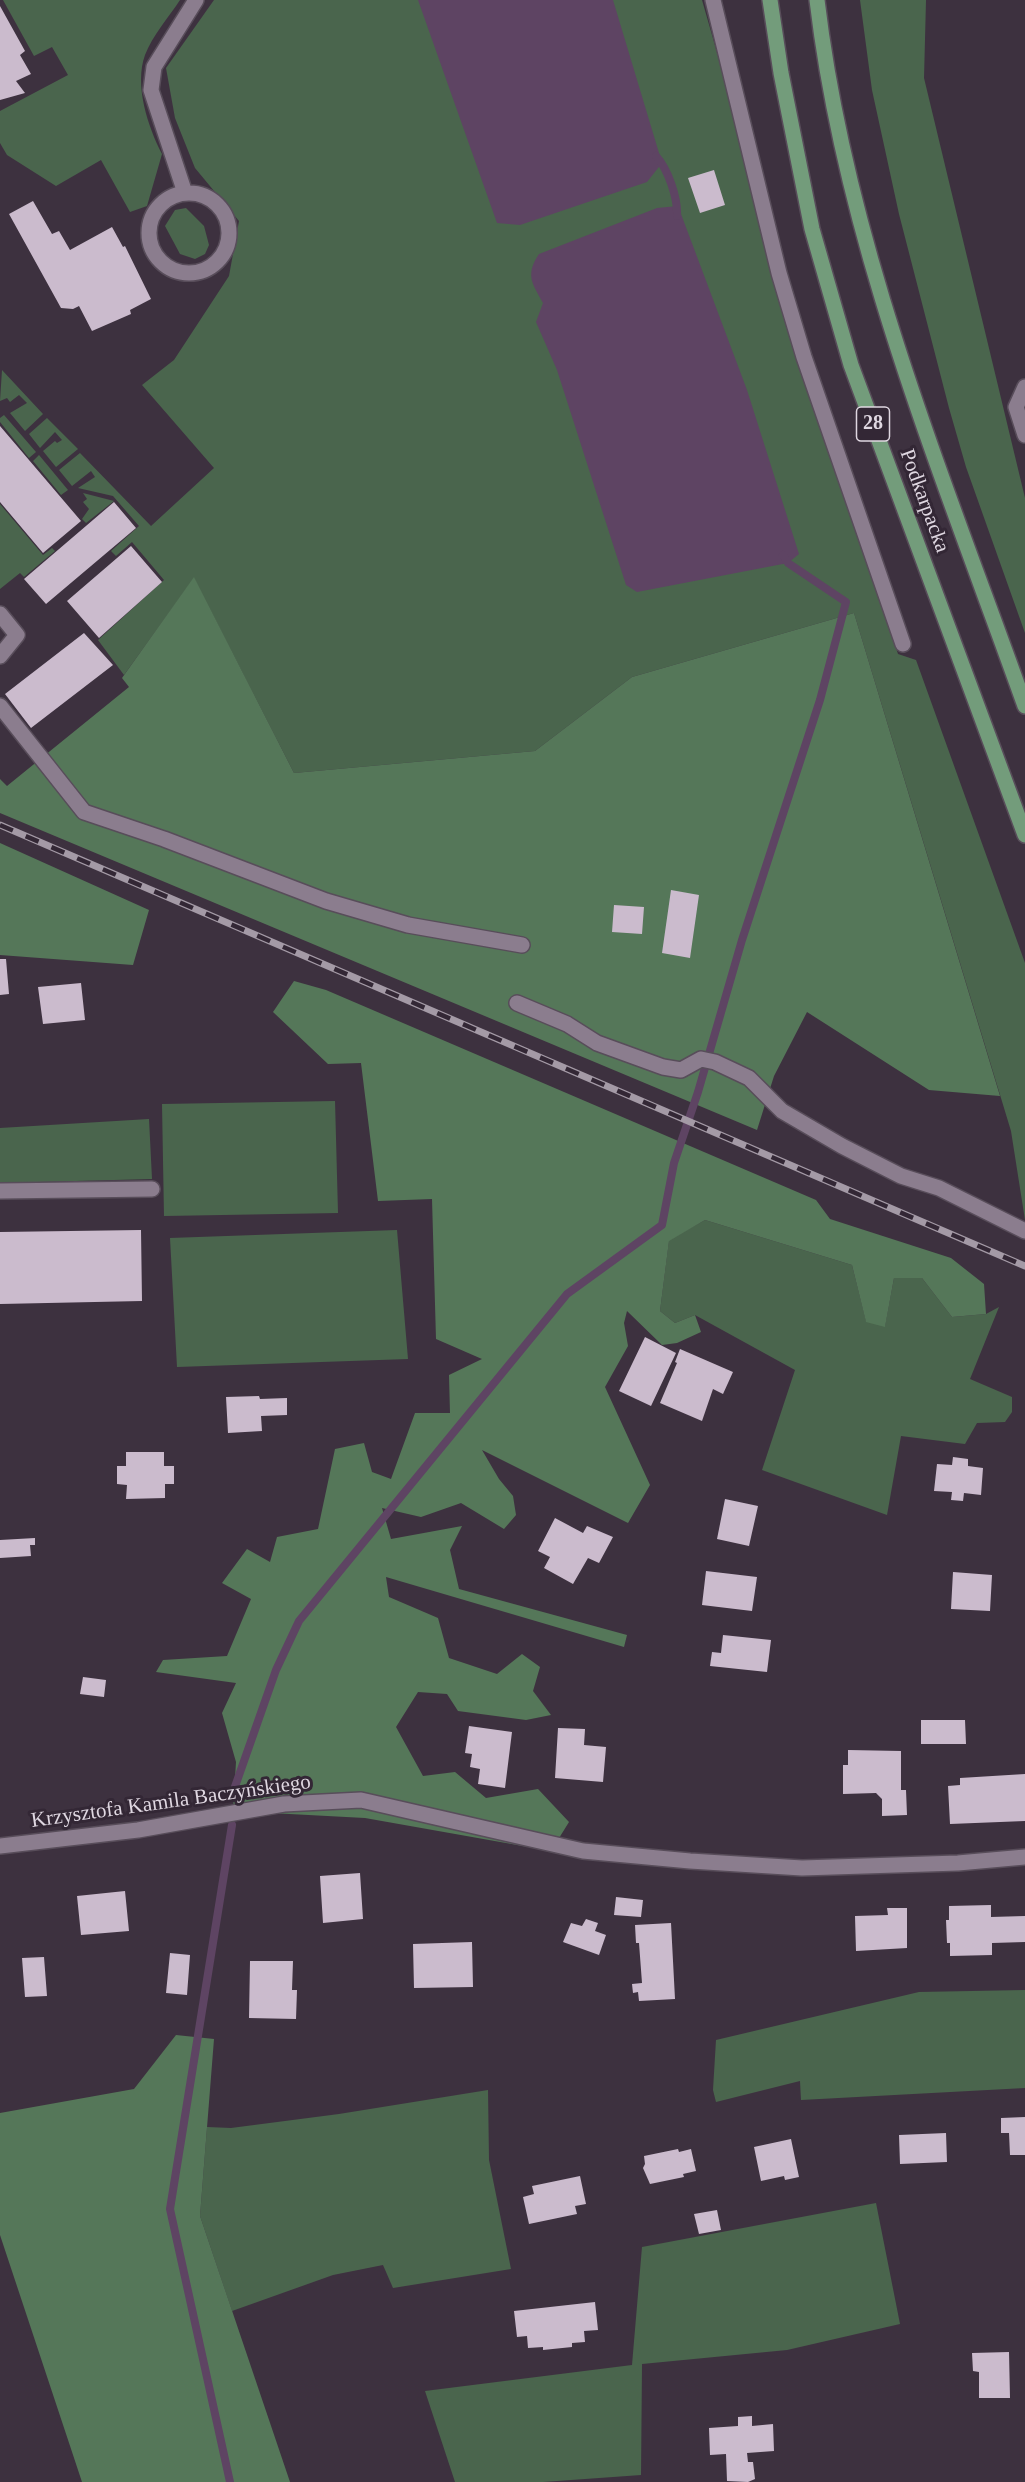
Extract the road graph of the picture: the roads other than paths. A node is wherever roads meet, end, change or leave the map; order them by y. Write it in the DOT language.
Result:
graph roads {
  1 [pos="196,0"];
  2 [pos="712,0"];
  3 [pos="770,0"];
  4 [pos="817,0"];
  5 [pos="185,193"];
  6 [pos="1025,387"];
  7 [pos="1025,435"];
  8 [pos="0,614"];
  9 [pos="903,644"];
  10 [pos="0,656"];
  11 [pos="0,706"];
  12 [pos="1025,706"];
  13 [pos="1025,835"];
  14 [pos="522,945"];
  15 [pos="517,1003"];
  16 [pos="152,1189"];
  17 [pos="0,1191"];
  18 [pos="1025,1231"];
  19 [pos="0,1846"];
  20 [pos="1025,1857"];
  1 -- 5 [label="street"];
  2 -- 9 [label="street"];
  3 -- 13 [label="main road, Podkarpacka / 28"];
  4 -- 12 [label="main road, Podkarpacka / 28"];
  5 -- 5 [label="street"];
  6 -- 7 [label="street"];
  8 -- 10 [label="street"];
  11 -- 14 [label="street"];
  15 -- 18 [label="street"];
  16 -- 17 [label="street"];
  19 -- 20 [label="street, Krzysztofa Kamila Baczyńskiego"];
}
